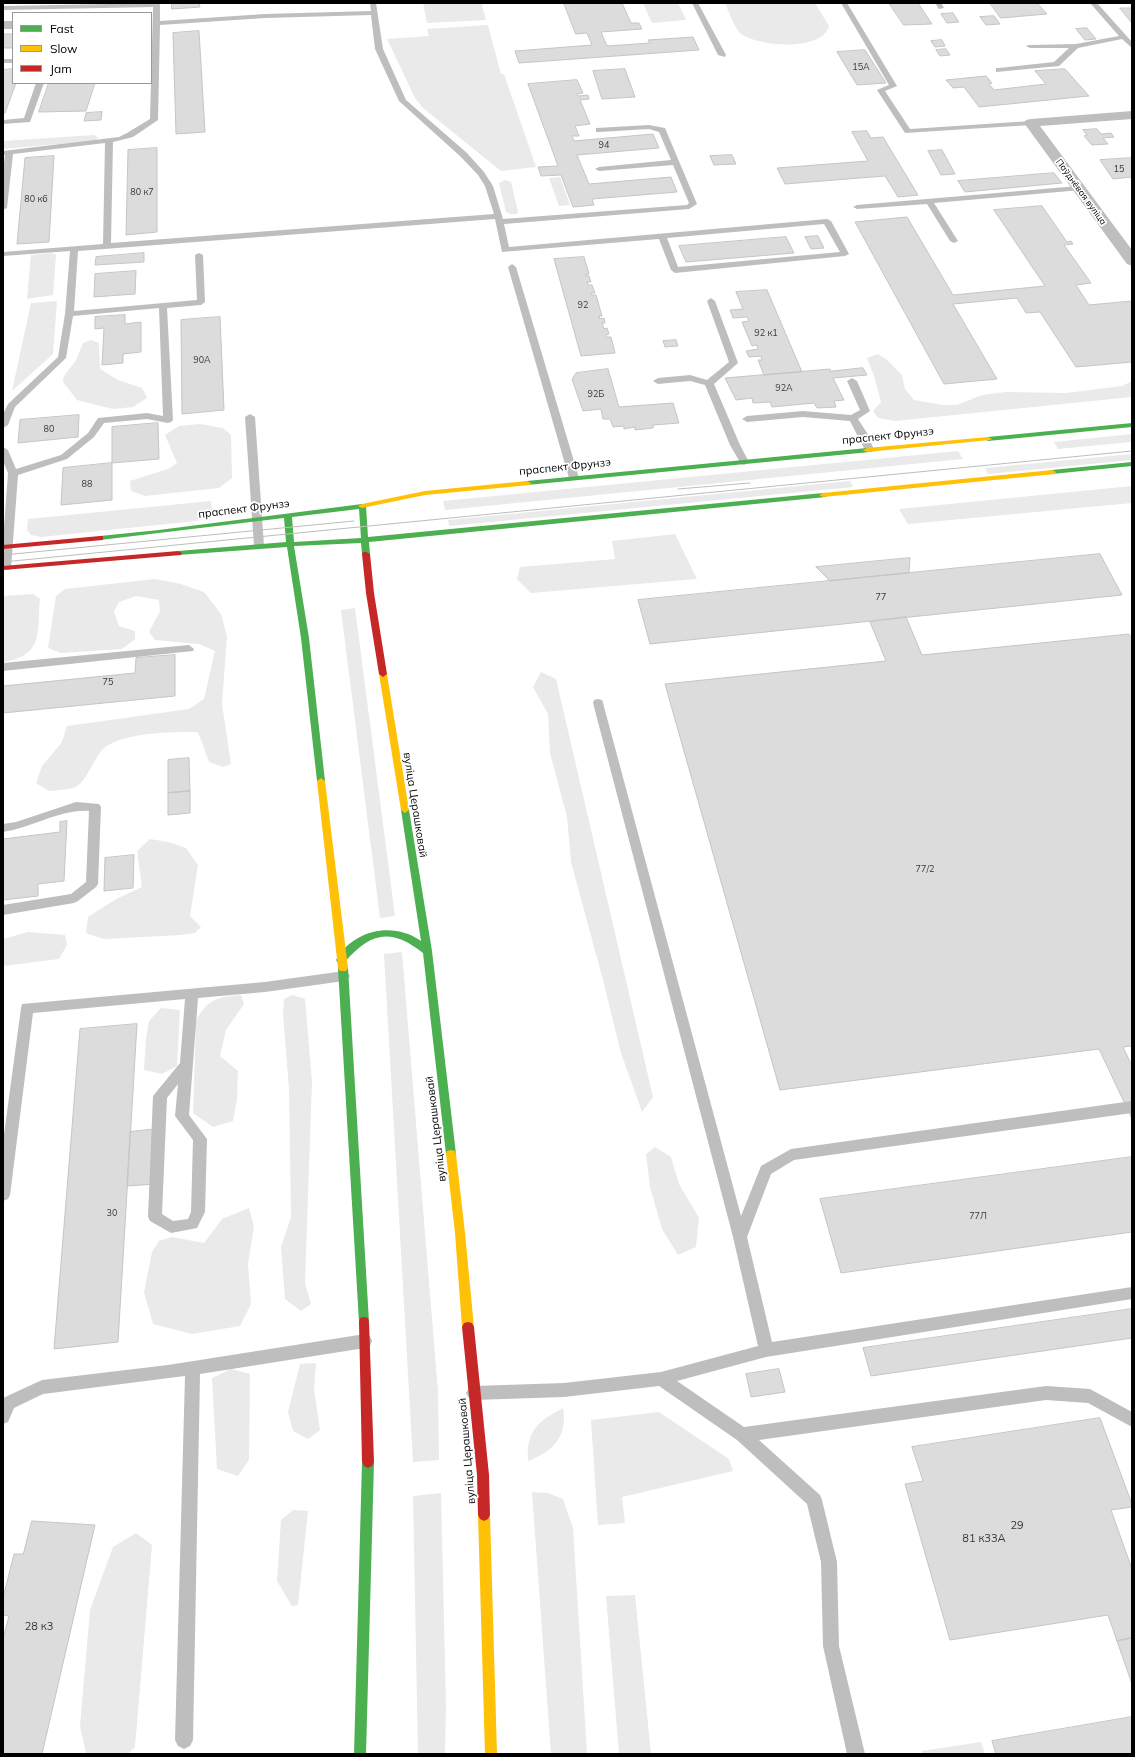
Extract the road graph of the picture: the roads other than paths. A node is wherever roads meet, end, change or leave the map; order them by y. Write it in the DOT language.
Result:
graph roads {
  1 [pos="373,3"];
  2 [pos="695,3"];
  3 [pos="844,3"];
  4 [pos="1093,3"];
  5 [pos="157,4"];
  6 [pos="3,8"];
  7 [pos="375,13"];
  8 [pos="156,23"];
  9 [pos="1123,37"];
  10 [pos="1030,46"];
  11 [pos="1076,46"];
  12 [pos="1132,46"];
  13 [pos="722,55"];
  14 [pos="999,70"];
  15 [pos="40,84"];
  16 [pos="1132,115"];
  17 [pos="3,122"];
  18 [pos="1031,123"];
  19 [pos="599,130"];
  20 [pos="109,141"];
  21 [pos="6,153"];
  22 [pos="676,162"];
  23 [pos="599,169"];
  24 [pos="1078,188"];
  25 [pos="929,201"];
  26 [pos="856,207"];
  27 [pos="3,208"];
  28 [pos="499,219"];
  29 [pos="662,236"];
  30 [pos="954,241"];
  31 [pos="107,247"];
  32 [pos="74,250"];
  33 [pos="3,254"];
  34 [pos="199,255"];
  35 [pos="1132,261"];
  36 [pos="512,267"];
  37 [pos="711,302"];
  38 [pos="163,305"];
  39 [pos="69,314"];
  40 [pos="658,381"];
  41 [pos="852,381"];
  42 [pos="710,383"];
  43 [pos="250,417"];
  44 [pos="853,418"];
  45 [pos="747,419"];
  46 [pos="3,425"];
  47 [pos="1132,425"];
  48 [pos="869,450"];
  49 [pos="3,454"];
  50 [pos="744,462"];
  51 [pos="1132,464"];
  52 [pos="14,473"];
  53 [pos="574,478"];
  54 [pos="362,506"];
  55 [pos="288,516"];
  56 [pos="257,520"];
  57 [pos="366,540"];
  58 [pos="290,545"];
  59 [pos="6,546"];
  60 [pos="259,546"];
  61 [pos="4,568"];
  62 [pos="189,649"];
  63 [pos="3,667"];
  64 [pos="598,703"];
  65 [pos="3,828"];
  66 [pos="3,910"];
  67 [pos="427,951"];
  68 [pos="341,960"];
  69 [pos="344,976"];
  70 [pos="192,993"];
  71 [pos="186,1065"];
  72 [pos="1132,1107"];
  73 [pos="3,1195"];
  74 [pos="740,1237"];
  75 [pos="1132,1293"];
  76 [pos="365,1341"];
  77 [pos="766,1350"];
  78 [pos="193,1368"];
  79 [pos="661,1379"];
  80 [pos="474,1393"];
  81 [pos="5,1408"];
  82 [pos="1132,1420"];
  83 [pos="742,1435"];
  84 [pos="184,1740"];
  85 [pos="360,1754"];
  86 [pos="490,1754"];
  87 [pos="856,1754"];
  1 -- 7 [label="lane"];
  2 -- 13 [label="lane"];
  3 -- 18 [label="lane"];
  4 -- 9 [label="lane"];
  5 -- 6 [label="lane"];
  5 -- 8 [label="lane"];
  7 -- 8 [label="lane"];
  7 -- 28 [label="lane"];
  8 -- 20 [label="lane"];
  9 -- 11 [label="lane"];
  9 -- 12 [label="lane"];
  10 -- 11 [label="lane"];
  11 -- 14 [label="lane"];
  15 -- 17 [label="lane"];
  16 -- 18 [label="street"];
  18 -- 24 [label="street, Паўднёвая вуліца"];
  19 -- 22 [label="lane"];
  20 -- 21 [label="lane"];
  20 -- 31 [label="lane"];
  21 -- 27 [label="lane"];
  22 -- 23 [label="lane"];
  22 -- 28 [label="lane"];
  24 -- 25 [label="lane"];
  24 -- 35 [label="street, Паўднёвая вуліца"];
  25 -- 26 [label="lane"];
  25 -- 30 [label="lane"];
  28 -- 29 [label="lane"];
  28 -- 31 [label="lane"];
  29 -- 29 [label="lane"];
  31 -- 32 [label="lane"];
  32 -- 33 [label="lane"];
  32 -- 39 [label="lane"];
  34 -- 38 [label="lane"];
  36 -- 53 [label="lane"];
  37 -- 42 [label="lane"];
  38 -- 39 [label="lane"];
  38 -- 52 [label="lane"];
  39 -- 46 [label="lane"];
  40 -- 42 [label="lane"];
  41 -- 44 [label="lane"];
  42 -- 50 [label="lane"];
  43 -- 56 [label="lane"];
  44 -- 45 [label="lane"];
  44 -- 48 [label="lane"];
  47 -- 48 [label="main road, праспект Фрунзэ"];
  48 -- 50 [label="main road, праспект Фрунзэ"];
  49 -- 52 [label="lane"];
  50 -- 53 [label="main road, праспект Фрунзэ"];
  51 -- 57 [label="main road"];
  52 -- 59 [label="lane"];
  53 -- 54 [label="main road, праспект Фрунзэ"];
  54 -- 55 [label="main road, праспект Фрунзэ"];
  54 -- 57 [label="main road, вуліца Церашковай"];
  55 -- 56 [label="main road, праспект Фрунзэ"];
  55 -- 58 [label="main road"];
  56 -- 59 [label="main road, праспект Фрунзэ"];
  56 -- 60 [label="lane"];
  57 -- 58 [label="main road"];
  57 -- 67 [label="main road, вуліца Церашковай"];
  58 -- 60 [label="main road"];
  58 -- 68 [label="main road"];
  59 -- 61 [label="lane"];
  60 -- 61 [label="main road"];
  62 -- 63 [label="lane"];
  64 -- 74 [label="lane"];
  65 -- 66 [label="lane"];
  67 -- 68 [label="main road"];
  67 -- 80 [label="main road, вуліца Церашковай"];
  68 -- 69 [label="main road"];
  69 -- 70 [label="lane"];
  69 -- 76 [label="main road"];
  70 -- 71 [label="lane"];
  70 -- 73 [label="lane"];
  71 -- 71 [label="lane"];
  72 -- 74 [label="lane"];
  74 -- 77 [label="lane"];
  75 -- 77 [label="lane"];
  76 -- 78 [label="lane"];
  76 -- 85 [label="main road"];
  77 -- 79 [label="lane"];
  78 -- 81 [label="lane"];
  78 -- 84 [label="lane"];
  79 -- 80 [label="lane"];
  79 -- 83 [label="lane"];
  80 -- 86 [label="main road, вуліца Церашковай"];
  82 -- 83 [label="lane"];
  83 -- 87 [label="lane"];
}
